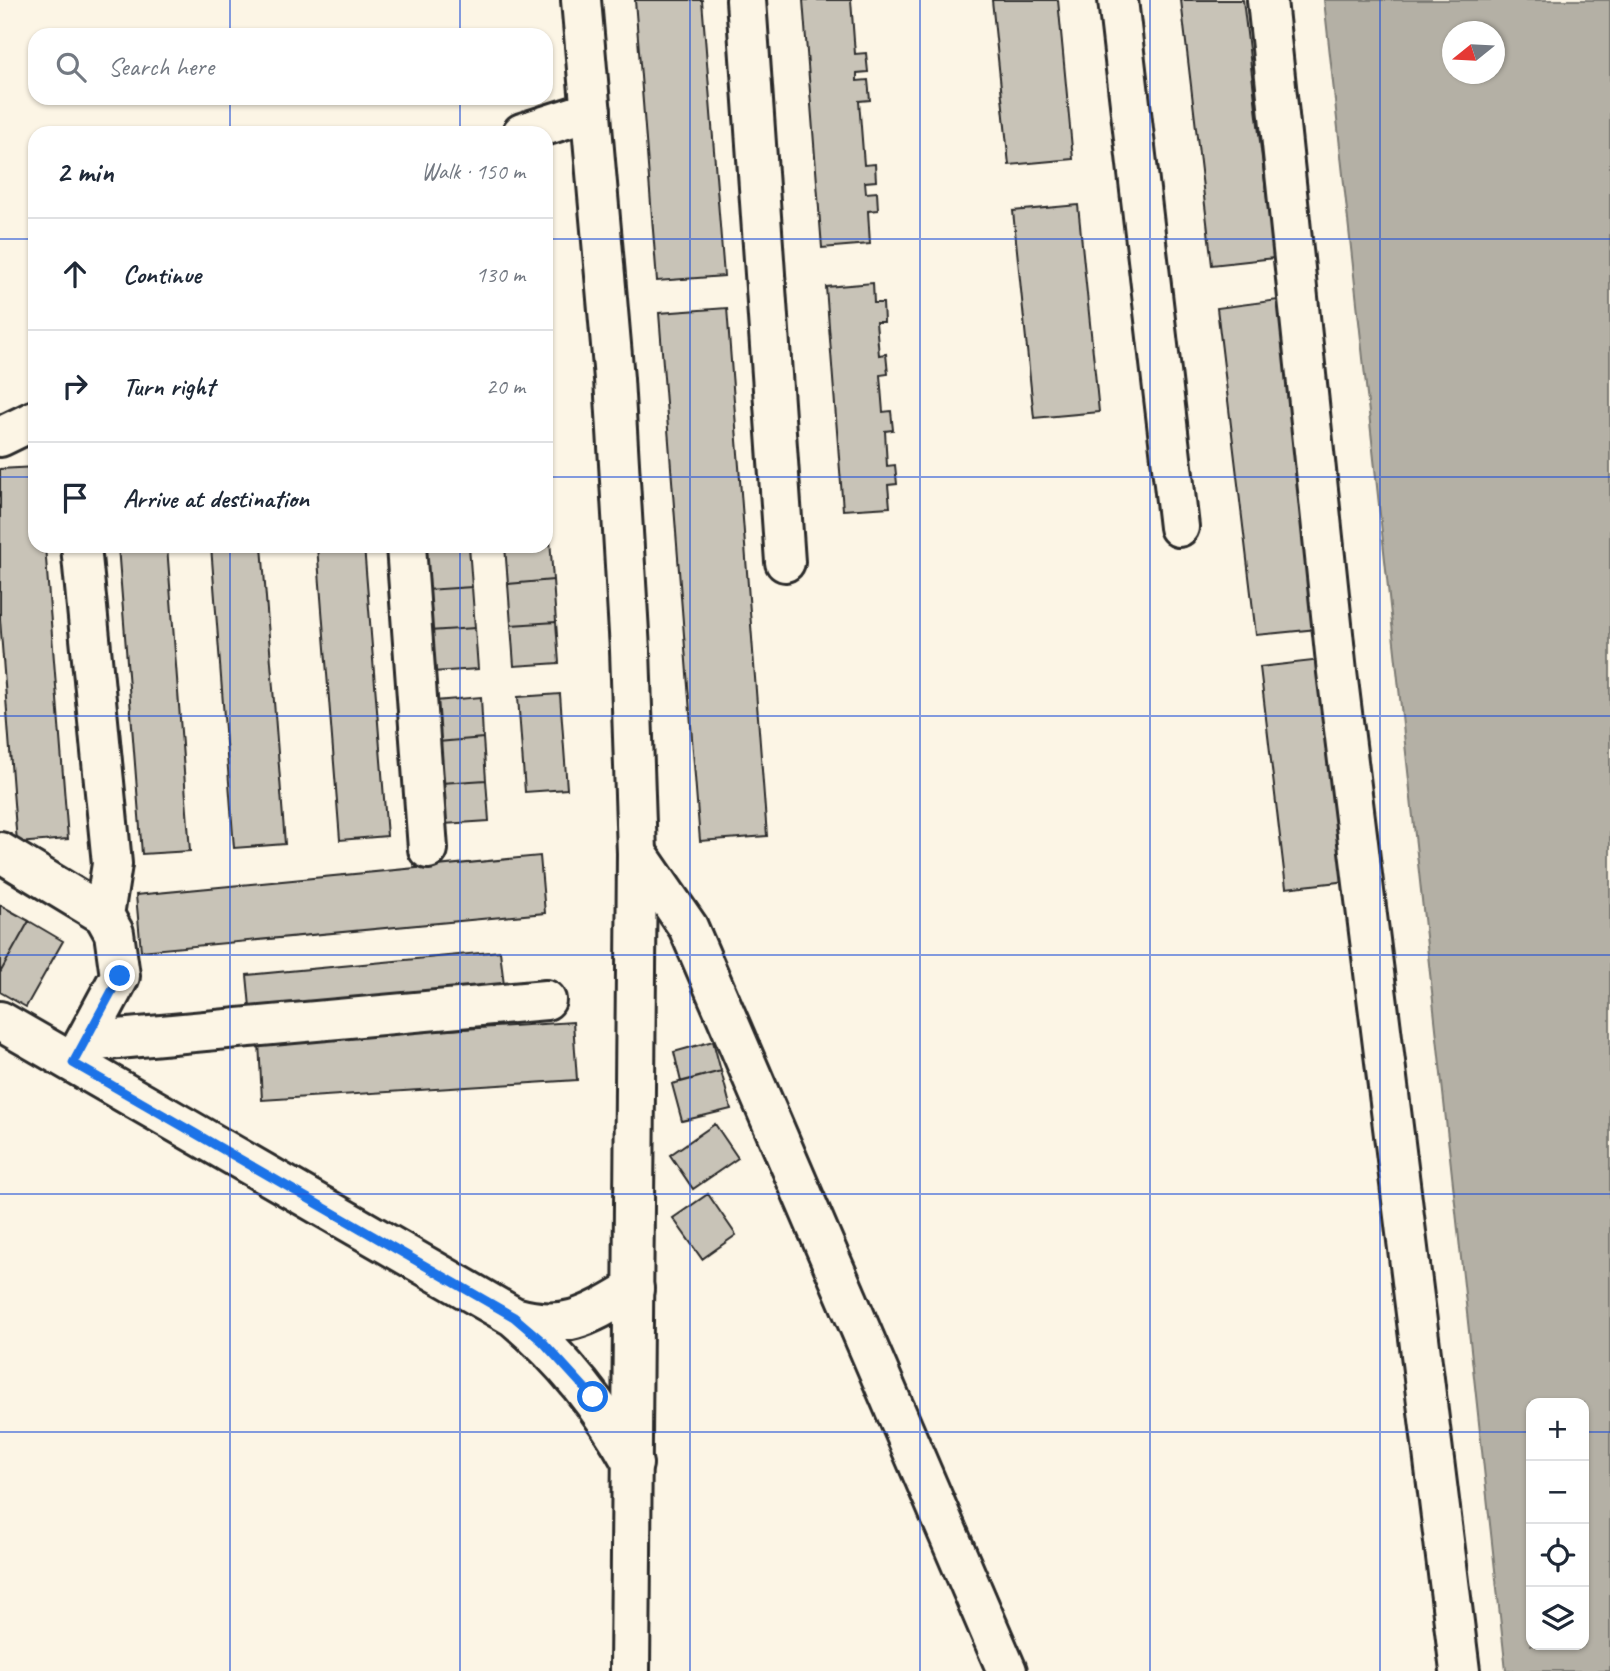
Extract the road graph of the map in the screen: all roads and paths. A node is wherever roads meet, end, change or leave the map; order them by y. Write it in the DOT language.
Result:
graph roads {
  1 [pos="581,0"];
  2 [pos="746,0"];
  3 [pos="1118,0"];
  4 [pos="1267,0"];
  5 [pos="591,111"];
  6 [pos="544,126"];
  7 [pos="28,423"];
  8 [pos="0,437"];
  9 [pos="1179,527"];
  10 [pos="82,553"];
  11 [pos="407,553"];
  12 [pos="785,562"];
  13 [pos="428,849"];
  14 [pos="0,852"];
  15 [pos="637,853"];
  16 [pos="104,915"];
  17 [pos="546,1000"];
  18 [pos="0,1021"];
  19 [pos="79,1052"];
  20 [pos="634,1289"];
  21 [pos="514,1317"];
  22 [pos="633,1464"];
  23 [pos="630,1671"];
  24 [pos="1007,1671"];
  25 [pos="1460,1671"];
  1 -- 5 [label="street"];
  2 -- 12 [label="street"];
  3 -- 9 [label="street"];
  4 -- 25 [label="street"];
  5 -- 6 [label="street"];
  5 -- 15 [label="street"];
  7 -- 8 [label="street"];
  10 -- 16 [label="street"];
  11 -- 13 [label="street"];
  14 -- 16 [label="street"];
  15 -- 20 [label="street"];
  15 -- 24 [label="street"];
  16 -- 19 [label="street"];
  17 -- 19 [label="street"];
  18 -- 19 [label="street"];
  19 -- 21 [label="street"];
  20 -- 21 [label="street"];
  20 -- 22 [label="street"];
  21 -- 22 [label="street"];
  22 -- 23 [label="street"];
}
